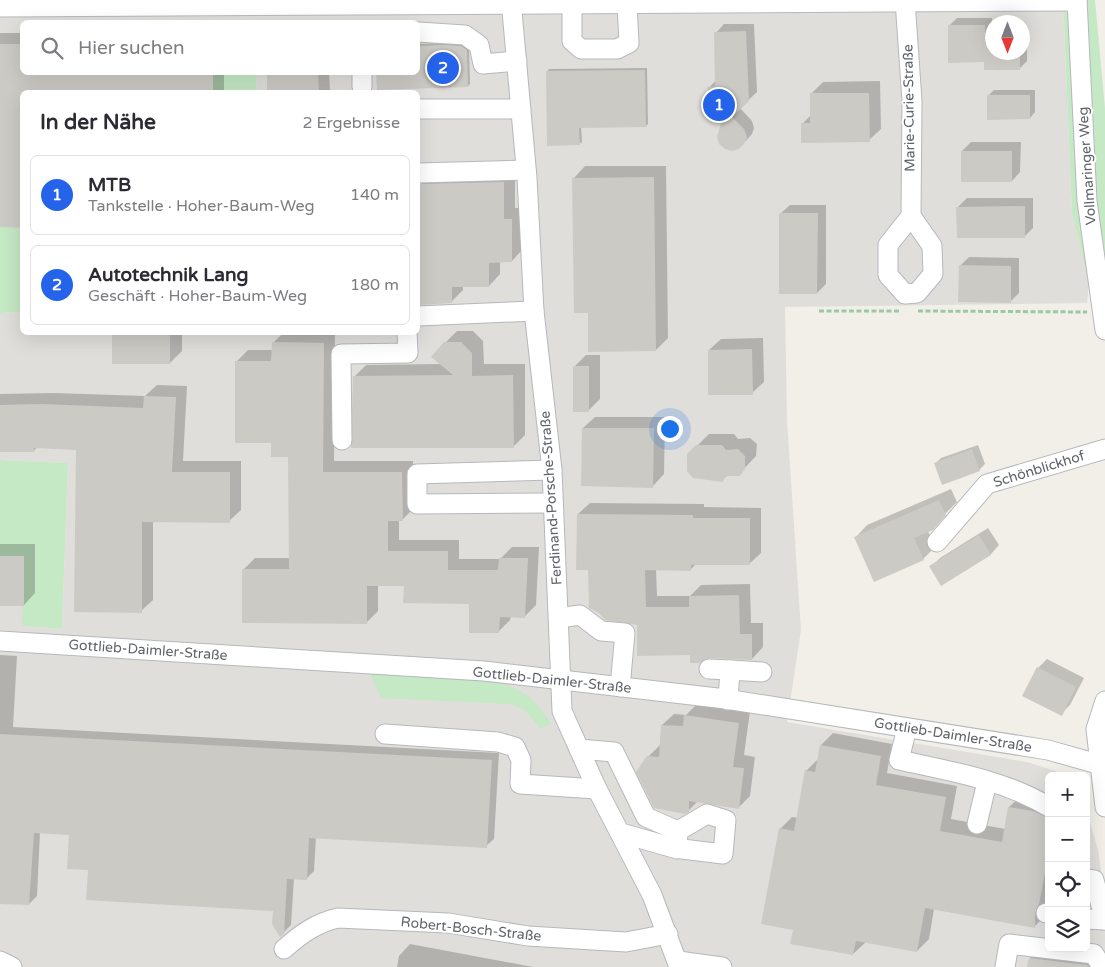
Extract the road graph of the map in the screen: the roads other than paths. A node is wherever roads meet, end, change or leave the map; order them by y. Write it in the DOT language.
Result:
graph roads {
  1 [pos="1077,0"];
  2 [pos="905,1"];
  3 [pos="963,1"];
  4 [pos="716,2"];
  5 [pos="808,2"];
  6 [pos="137,3"];
  7 [pos="511,3"];
  8 [pos="627,4"];
  9 [pos="572,5"];
  10 [pos="0,7"];
  11 [pos="420,32"];
  12 [pos="516,61"];
  13 [pos="420,108"];
  14 [pos="521,109"];
  15 [pos="526,170"];
  16 [pos="420,173"];
  17 [pos="911,216"];
  18 [pos="534,311"];
  19 [pos="420,316"];
  20 [pos="1103,321"];
  21 [pos="408,335"];
  22 [pos="342,440"];
  23 [pos="1105,449"];
  24 [pos="552,470"];
  25 [pos="553,503"];
  26 [pos="938,542"];
  27 [pos="559,618"];
  28 [pos="0,640"];
  29 [pos="709,669"];
  30 [pos="730,670"];
  31 [pos="762,672"];
  32 [pos="561,680"];
  33 [pos="620,687"];
  34 [pos="728,700"];
  35 [pos="1105,701"];
  36 [pos="907,728"];
  37 [pos="385,734"];
  38 [pos="579,749"];
  39 [pos="1102,765"];
  40 [pos="987,782"];
  41 [pos="597,789"];
  42 [pos="1045,806"];
  43 [pos="1105,807"];
  44 [pos="977,824"];
  45 [pos="621,834"];
  46 [pos="1090,880"];
  47 [pos="1090,919"];
  48 [pos="1105,920"];
  49 [pos="668,934"];
  50 [pos="284,949"];
  51 [pos="0,961"];
  52 [pos="678,964"];
  53 [pos="12,967"];
  54 [pos="722,967"];
  55 [pos="1005,967"];
  56 [pos="1102,967"];
  1 -- 3 [label="street"];
  1 -- 20 [label="street, Vollmaringer Weg"];
  2 -- 3 [label="street"];
  2 -- 5 [label="street"];
  2 -- 17 [label="street, Marie-Curie-Straße"];
  4 -- 5 [label="street"];
  4 -- 8 [label="street"];
  6 -- 7 [label="street"];
  6 -- 10 [label="street"];
  7 -- 9 [label="street"];
  7 -- 12 [label="street, Ferdinand-Porsche-Straße"];
  8 -- 9 [label="street"];
  8 -- 9 [label="street"];
  11 -- 12 [label="street"];
  12 -- 14 [label="street, Ferdinand-Porsche-Straße"];
  13 -- 14 [label="street"];
  14 -- 15 [label="street, Ferdinand-Porsche-Straße"];
  15 -- 16 [label="street"];
  15 -- 18 [label="street, Ferdinand-Porsche-Straße"];
  18 -- 19 [label="street"];
  18 -- 24 [label="street, Ferdinand-Porsche-Straße"];
  21 -- 22 [label="street"];
  23 -- 26 [label="street, Schönblickhof"];
  24 -- 25 [label="street, Ferdinand-Porsche-Straße"];
  24 -- 25 [label="street"];
  25 -- 27 [label="street, Ferdinand-Porsche-Straße"];
  27 -- 32 [label="street, Ferdinand-Porsche-Straße"];
  27 -- 33 [label="street"];
  28 -- 32 [label="street, Gottlieb-Daimler-Straße"];
  29 -- 30 [label="street"];
  30 -- 31 [label="street"];
  30 -- 34 [label="street"];
  32 -- 33 [label="street, Gottlieb-Daimler-Straße"];
  32 -- 38 [label="street, Ferdinand-Porsche-Straße"];
  33 -- 34 [label="street, Gottlieb-Daimler-Straße"];
  34 -- 36 [label="street, Gottlieb-Daimler-Straße"];
  35 -- 39 [label="street"];
  36 -- 39 [label="street, Gottlieb-Daimler-Straße"];
  36 -- 40 [label="street"];
  37 -- 41 [label="street"];
  38 -- 41 [label="street, Ferdinand-Porsche-Straße"];
  38 -- 45 [label="street"];
  39 -- 43 [label="street"];
  40 -- 42 [label="street"];
  40 -- 44 [label="street"];
  41 -- 45 [label="street, Ferdinand-Porsche-Straße"];
  45 -- 49 [label="street, Ferdinand-Porsche-Straße"];
  46 -- 48 [label="street"];
  47 -- 48 [label="street"];
  49 -- 50 [label="street, Robert-Bosch-Straße"];
  49 -- 52 [label="street, Ferdinand-Porsche-Straße"];
  51 -- 53 [label="street"];
  52 -- 54 [label="street"];
  55 -- 56 [label="street"];
}
